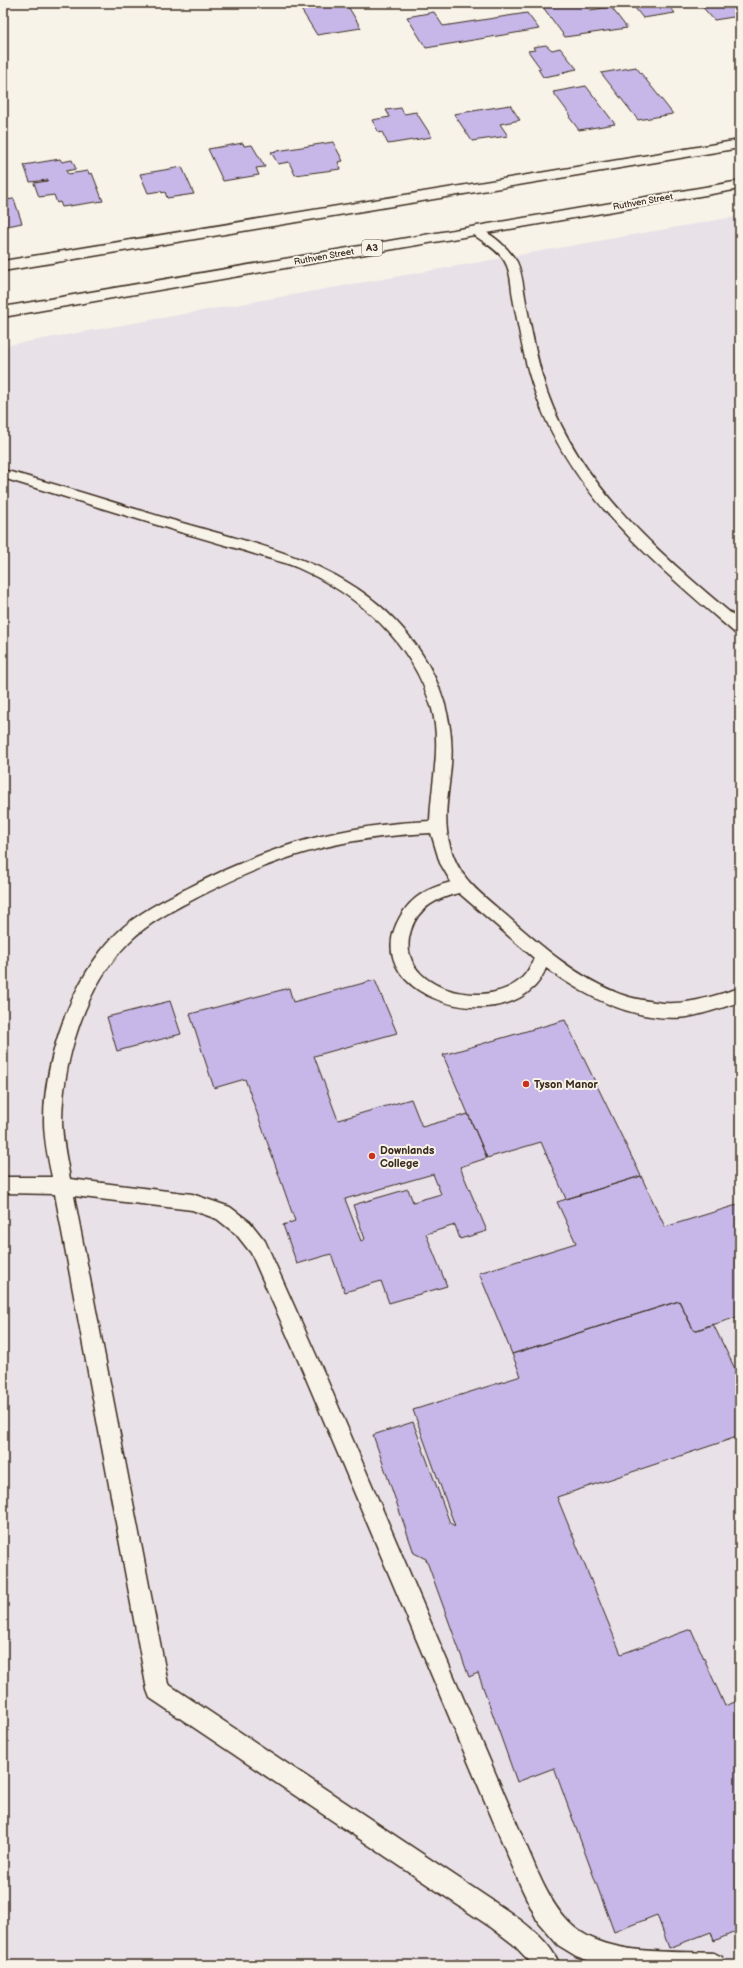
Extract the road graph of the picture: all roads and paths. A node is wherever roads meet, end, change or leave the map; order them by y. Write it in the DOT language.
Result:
graph roads {
  1 [pos="740,144"];
  2 [pos="740,150"];
  3 [pos="690,152"];
  4 [pos="740,185"];
  5 [pos="475,231"];
  6 [pos="3,266"];
  7 [pos="3,312"];
  8 [pos="3,474"];
  9 [pos="740,629"];
  10 [pos="438,827"];
  11 [pos="462,886"];
  12 [pos="544,957"];
  13 [pos="740,995"];
  14 [pos="3,1185"];
  15 [pos="61,1186"];
  16 [pos="548,1965"];
  17 [pos="714,1965"];
  1 -- 3 [label="highway"];
  2 -- 3 [label="highway"];
  3 -- 6 [label="highway"];
  4 -- 5 [label="highway, Ruthven Street / A3"];
  5 -- 7 [label="highway, Ruthven Street / A3"];
  5 -- 9 [label="lane"];
  8 -- 10 [label="lane"];
  10 -- 11 [label="lane"];
  10 -- 15 [label="lane"];
  11 -- 12 [label="lane"];
  11 -- 12 [label="lane"];
  12 -- 13 [label="lane"];
  14 -- 15 [label="lane"];
  15 -- 16 [label="lane"];
  15 -- 17 [label="lane"];
}
